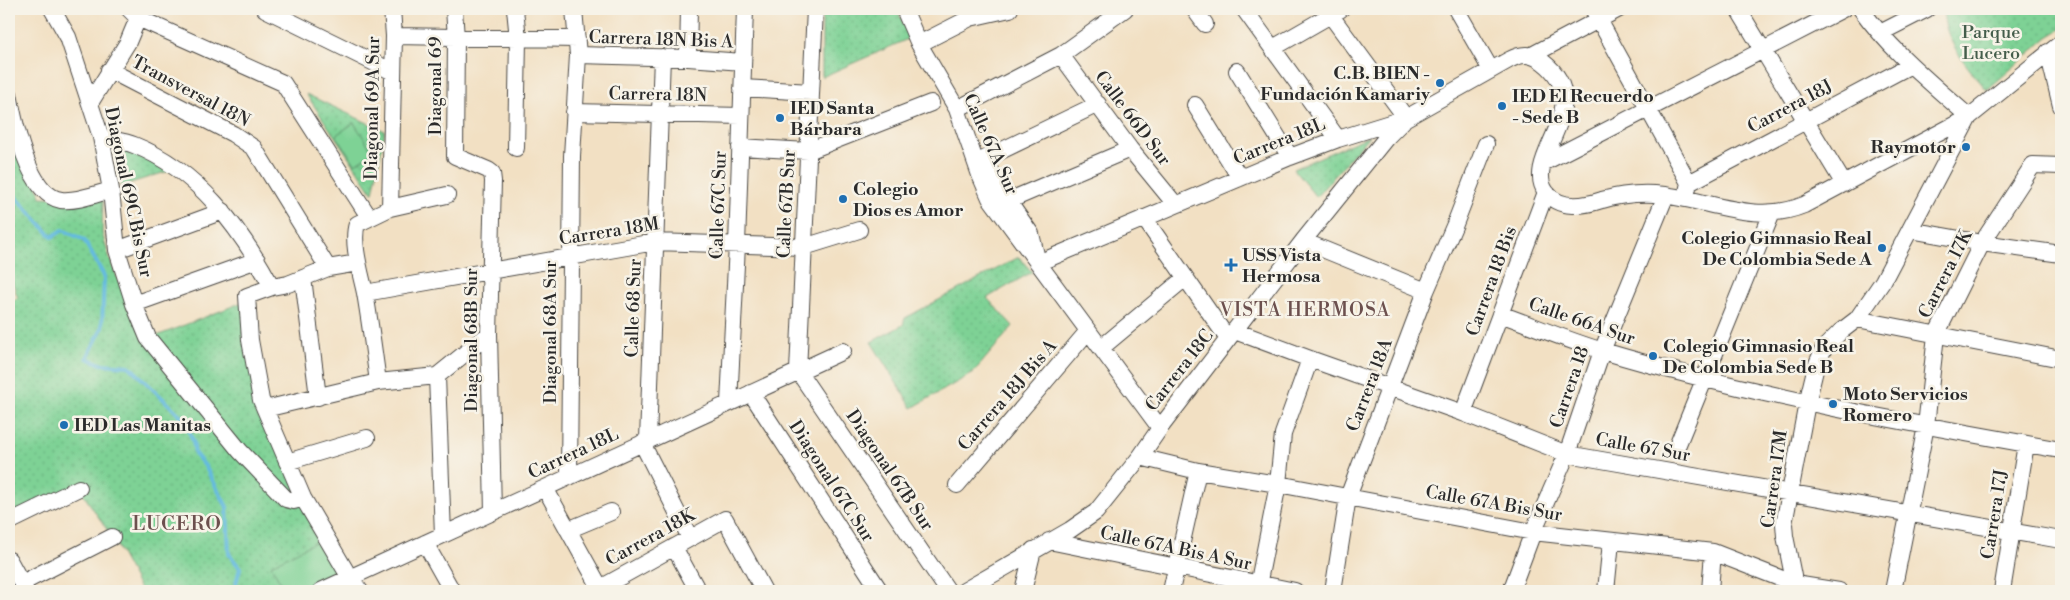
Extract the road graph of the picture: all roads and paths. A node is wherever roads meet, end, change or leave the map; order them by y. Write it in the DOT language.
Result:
graph roads {
  1 [pos="52,9"];
  2 [pos="265,9"];
  3 [pos="392,9"];
  4 [pos="454,9"];
  5 [pos="515,9"];
  6 [pos="574,9"];
  7 [pos="689,9"];
  8 [pos="745,9"];
  9 [pos="815,9"];
  10 [pos="904,9"];
  11 [pos="1010,9"];
  12 [pos="1125,9"];
  13 [pos="1194,9"];
  14 [pos="1244,9"];
  15 [pos="1456,9"];
  16 [pos="1619,9"];
  17 [pos="1738,9"];
  18 [pos="1843,9"];
  19 [pos="1860,9"];
  20 [pos="1927,9"];
  21 [pos="1332,11"];
  22 [pos="134,13"];
  23 [pos="968,13"];
  24 [pos="1596,14"];
  25 [pos="1205,24"];
  26 [pos="1880,33"];
  27 [pos="394,36"];
  28 [pos="456,38"];
  29 [pos="518,39"];
  30 [pos="919,44"];
  31 [pos="578,47"];
  32 [pos="2055,47"];
  33 [pos="1273,48"];
  34 [pos="1763,50"];
  35 [pos="1061,55"];
  36 [pos="1532,55"];
  37 [pos="662,58"];
  38 [pos="688,58"];
  39 [pos="743,62"];
  40 [pos="1911,65"];
  41 [pos="109,70"];
  42 [pos="1491,70"];
  43 [pos="1237,71"];
  44 [pos="393,72"];
  45 [pos="742,88"];
  46 [pos="811,92"];
  47 [pos="9,94"];
  48 [pos="90,103"];
  49 [pos="931,103"];
  50 [pos="1098,104"];
  51 [pos="1195,105"];
  52 [pos="2061,106"];
  53 [pos="1648,108"];
  54 [pos="957,109"];
  55 [pos="574,112"];
  56 [pos="660,113"];
  57 [pos="741,116"];
  58 [pos="1969,117"];
  59 [pos="1406,118"];
  60 [pos="1806,121"];
  61 [pos="101,137"];
  62 [pos="1338,139"];
  63 [pos="1486,144"];
  64 [pos="516,148"];
  65 [pos="740,148"];
  66 [pos="1130,149"];
  67 [pos="808,151"];
  68 [pos="1290,157"];
  69 [pos="1543,162"];
  70 [pos="2061,166"];
  71 [pos="488,170"];
  72 [pos="1240,178"];
  73 [pos="1689,183"];
  74 [pos="1844,184"];
  75 [pos="111,190"];
  76 [pos="1546,192"];
  77 [pos="447,195"];
  78 [pos="1666,195"];
  79 [pos="1685,199"];
  80 [pos="1008,201"];
  81 [pos="1175,204"];
  82 [pos="390,208"];
  83 [pos="223,211"];
  84 [pos="1772,213"];
  85 [pos="369,217"];
  86 [pos="1144,218"];
  87 [pos="859,230"];
  88 [pos="1910,230"];
  89 [pos="1303,241"];
  90 [pos="655,242"];
  91 [pos="1982,243"];
  92 [pos="737,245"];
  93 [pos="804,247"];
  94 [pos="117,250"];
  95 [pos="2061,254"];
  96 [pos="571,257"];
  97 [pos="258,260"];
  98 [pos="358,263"];
  99 [pos="1038,263"];
  100 [pos="328,268"];
  101 [pos="491,271"];
  102 [pos="303,278"];
  103 [pos="1185,278"];
  104 [pos="272,287"];
  105 [pos="1426,291"];
  106 [pos="365,293"];
  107 [pos="134,304"];
  108 [pos="1500,314"];
  109 [pos="1858,319"];
  110 [pos="1088,331"];
  111 [pos="488,334"];
  112 [pos="1231,335"];
  113 [pos="1936,335"];
  114 [pos="1101,348"];
  115 [pos="843,351"];
  116 [pos="1602,351"];
  117 [pos="2061,359"];
  118 [pos="1310,360"];
  119 [pos="798,371"];
  120 [pos="437,376"];
  121 [pos="1705,379"];
  122 [pos="378,382"];
  123 [pos="1390,388"];
  124 [pos="751,393"];
  125 [pos="318,397"];
  126 [pos="729,403"];
  127 [pos="1807,403"];
  128 [pos="265,409"];
  129 [pos="1463,413"];
  130 [pos="1926,426"];
  131 [pos="1160,428"];
  132 [pos="367,438"];
  133 [pos="645,442"];
  134 [pos="1678,444"];
  135 [pos="2026,444"];
  136 [pos="2061,450"];
  137 [pos="1567,454"];
  138 [pos="1140,457"];
  139 [pos="287,462"];
  140 [pos="1198,471"];
  141 [pos="569,477"];
  142 [pos="1278,484"];
  143 [pos="957,485"];
  144 [pos="79,488"];
  145 [pos="545,488"];
  146 [pos="1790,492"];
  147 [pos="1348,497"];
  148 [pos="304,498"];
  149 [pos="492,512"];
  150 [pos="610,512"];
  151 [pos="1908,515"];
  152 [pos="9,522"];
  153 [pos="568,530"];
  154 [pos="1533,532"];
  155 [pos="2012,532"];
  156 [pos="443,535"];
  157 [pos="112,537"];
  158 [pos="690,538"];
  159 [pos="2061,540"];
  160 [pos="1049,542"];
  161 [pos="1611,542"];
  162 [pos="425,543"];
  163 [pos="674,547"];
  164 [pos="1033,550"];
  165 [pos="1713,552"];
  166 [pos="9,560"];
  167 [pos="1175,568"];
  168 [pos="350,578"];
  169 [pos="24,587"];
  170 [pos="1257,588"];
  171 [pos="1795,588"];
  172 [pos="599,590"];
  173 [pos="321,591"];
  174 [pos="360,591"];
  175 [pos="452,591"];
  176 [pos="698,591"];
  177 [pos="764,591"];
  178 [pos="880,591"];
  179 [pos="948,591"];
  180 [pos="964,591"];
  181 [pos="1023,591"];
  182 [pos="1170,591"];
  183 [pos="1294,591"];
  184 [pos="1332,591"];
  185 [pos="1511,591"];
  186 [pos="1606,591"];
  187 [pos="1710,591"];
  188 [pos="1839,591"];
  189 [pos="1893,591"];
  190 [pos="2002,591"];
  1 -- 48 [label="street, Diagonal 69C Bis Sur"];
  2 -- 44 [label="street"];
  3 -- 27 [label="street, Diagonal 69A Sur"];
  4 -- 28 [label="street, Diagonal 69"];
  5 -- 29 [label="street"];
  6 -- 31 [label="street, Diagonal 68A Sur"];
  7 -- 38 [label="street"];
  8 -- 39 [label="street, Calle 67C Sur"];
  9 -- 46 [label="street, Calle 67B Sur"];
  10 -- 30 [label="street, Calle 67A Sur"];
  11 -- 23 [label="street"];
  12 -- 35 [label="street"];
  13 -- 25 [label="street"];
  14 -- 33 [label="street"];
  15 -- 42 [label="street"];
  16 -- 24 [label="street, Carrera 18L"];
  17 -- 34 [label="street"];
  18 -- 34 [label="street"];
  19 -- 26 [label="street"];
  20 -- 26 [label="street"];
  21 -- 33 [label="street"];
  21 -- 59 [label="street"];
  22 -- 41 [label="street"];
  22 -- 85 [label="street"];
  23 -- 30 [label="street"];
  24 -- 36 [label="street, Carrera 18L"];
  24 -- 53 [label="street"];
  26 -- 40 [label="street"];
  27 -- 28 [label="street, Carrera 18N Bis A"];
  27 -- 44 [label="street, Diagonal 69A Sur"];
  28 -- 29 [label="street, Carrera 18N Bis A"];
  28 -- 71 [label="street, Diagonal 69"];
  29 -- 31 [label="street, Carrera 18N Bis A"];
  29 -- 64 [label="street"];
  30 -- 54 [label="street, Calle 67A Sur"];
  31 -- 37 [label="street, Carrera 18N Bis A"];
  31 -- 55 [label="street, Diagonal 68A Sur"];
  32 -- 52 [label="street"];
  32 -- 58 [label="street"];
  33 -- 62 [label="street"];
  34 -- 53 [label="street"];
  34 -- 60 [label="street"];
  35 -- 50 [label="street, Calle 66D Sur"];
  35 -- 54 [label="street"];
  36 -- 42 [label="street, Carrera 18L"];
  36 -- 69 [label="street"];
  37 -- 38 [label="street, Carrera 18N Bis A"];
  37 -- 56 [label="street, Calle 68 Sur"];
  38 -- 39 [label="street, Carrera 18N Bis A"];
  39 -- 45 [label="street, Calle 67C Sur"];
  40 -- 58 [label="street"];
  40 -- 60 [label="street, Carrera 18J"];
  41 -- 48 [label="street"];
  41 -- 100 [label="street, Transversal 18N"];
  42 -- 59 [label="street, Carrera 18L"];
  43 -- 68 [label="street"];
  44 -- 82 [label="street, Diagonal 69A Sur"];
  45 -- 46 [label="street"];
  45 -- 57 [label="street, Calle 67C Sur"];
  46 -- 67 [label="street, Calle 67B Sur"];
  47 -- 75 [label="street"];
  48 -- 61 [label="street, Diagonal 69C Bis Sur"];
  49 -- 67 [label="street"];
  50 -- 66 [label="street, Calle 66D Sur"];
  50 -- 80 [label="street, Calle 67A Sur"];
  51 -- 72 [label="street"];
  53 -- 69 [label="street"];
  53 -- 73 [label="street"];
  54 -- 99 [label="street, Calle 67A Sur"];
  55 -- 56 [label="street, Carrera 18N"];
  55 -- 96 [label="street, Diagonal 68A Sur"];
  56 -- 57 [label="street, Carrera 18N"];
  56 -- 90 [label="street, Calle 68 Sur"];
  57 -- 65 [label="street, Calle 67C Sur"];
  58 -- 74 [label="street"];
  58 -- 88 [label="street, Carrera 17M"];
  59 -- 62 [label="street, Carrera 18L"];
  59 -- 89 [label="street, Carrera 18C"];
  60 -- 73 [label="street, Carrera 18J"];
  60 -- 74 [label="street"];
  61 -- 75 [label="street, Diagonal 69C Bis Sur"];
  61 -- 83 [label="street"];
  62 -- 68 [label="street, Carrera 18L"];
  63 -- 105 [label="street, Carrera 18A"];
  65 -- 67 [label="street"];
  65 -- 92 [label="street, Calle 67C Sur"];
  66 -- 80 [label="street"];
  66 -- 81 [label="street, Calle 66D Sur"];
  67 -- 93 [label="street, Calle 67B Sur"];
  68 -- 72 [label="street, Carrera 18L"];
  69 -- 76 [label="street, Carrera 18 Bis"];
  70 -- 91 [label="street, Carrera 17K"];
  71 -- 101 [label="street, Diagonal 68B Sur"];
  72 -- 81 [label="street, Carrera 18L"];
  73 -- 79 [label="street"];
  74 -- 84 [label="street"];
  75 -- 94 [label="street, Diagonal 69C Bis Sur"];
  76 -- 78 [label="street"];
  76 -- 108 [label="street, Carrera 18 Bis"];
  77 -- 82 [label="street"];
  78 -- 79 [label="street"];
  78 -- 116 [label="street, Carrera 18"];
  79 -- 84 [label="street"];
  80 -- 99 [label="street, Calle 67A Sur"];
  81 -- 86 [label="street, Carrera 18L"];
  82 -- 85 [label="street"];
  83 -- 94 [label="street"];
  83 -- 97 [label="street"];
  84 -- 121 [label="street"];
  85 -- 98 [label="street"];
  86 -- 99 [label="street, Carrera 18L"];
  86 -- 103 [label="street"];
  87 -- 93 [label="street, Carrera 18M"];
  88 -- 91 [label="street"];
  88 -- 109 [label="street, Carrera 17M"];
  89 -- 105 [label="street"];
  89 -- 112 [label="street, Carrera 18C"];
  90 -- 92 [label="street, Carrera 18M"];
  90 -- 96 [label="street, Carrera 18M"];
  90 -- 133 [label="street, Calle 68 Sur"];
  91 -- 95 [label="street"];
  91 -- 113 [label="street, Carrera 17K"];
  92 -- 93 [label="street, Carrera 18M"];
  92 -- 126 [label="street, Calle 67C Sur"];
  93 -- 119 [label="street, Calle 67B Sur"];
  94 -- 107 [label="street, Diagonal 69C Bis Sur"];
  96 -- 101 [label="street, Carrera 18M"];
  96 -- 141 [label="street, Diagonal 68A Sur"];
  97 -- 104 [label="street"];
  97 -- 107 [label="street"];
  98 -- 100 [label="street"];
  98 -- 106 [label="street"];
  99 -- 110 [label="street, Calle 67A Sur"];
  100 -- 102 [label="street"];
  101 -- 106 [label="street, Carrera 18M"];
  101 -- 111 [label="street, Diagonal 68B Sur"];
  102 -- 104 [label="street"];
  102 -- 125 [label="street"];
  103 -- 112 [label="street"];
  103 -- 114 [label="street"];
  104 -- 128 [label="street"];
  105 -- 123 [label="street, Carrera 18A"];
  106 -- 122 [label="street"];
  107 -- 148 [label="street, Diagonal 69C Bis Sur"];
  108 -- 116 [label="street, Calle 66A Sur"];
  108 -- 129 [label="street, Carrera 18 Bis"];
  109 -- 113 [label="street"];
  109 -- 127 [label="street, Carrera 17M"];
  110 -- 114 [label="street, Calle 67A Sur"];
  110 -- 143 [label="street, Carrera 18J Bis A"];
  111 -- 120 [label="street"];
  111 -- 149 [label="street, Diagonal 68B Sur"];
  112 -- 118 [label="street, Calle 67 Sur"];
  112 -- 131 [label="street, Carrera 18C"];
  113 -- 117 [label="street"];
  113 -- 130 [label="street, Carrera 17K"];
  114 -- 131 [label="street, Calle 67A Sur"];
  115 -- 119 [label="street, Carrera 18L"];
  116 -- 121 [label="street, Calle 66A Sur"];
  116 -- 137 [label="street, Carrera 18"];
  118 -- 123 [label="street, Calle 67 Sur"];
  118 -- 142 [label="street"];
  119 -- 124 [label="street, Carrera 18L"];
  119 -- 179 [label="street, Diagonal 67B Sur"];
  120 -- 122 [label="street"];
  120 -- 156 [label="street"];
  121 -- 127 [label="street, Calle 66A Sur"];
  121 -- 134 [label="street"];
  122 -- 125 [label="street"];
  123 -- 129 [label="street, Calle 67 Sur"];
  123 -- 147 [label="street, Carrera 18A"];
  124 -- 126 [label="street, Carrera 18L"];
  124 -- 178 [label="street, Diagonal 67C Sur"];
  125 -- 128 [label="street"];
  126 -- 133 [label="street, Carrera 18L"];
  127 -- 130 [label="street, Calle 66A Sur"];
  127 -- 146 [label="street, Carrera 17M"];
  128 -- 139 [label="street"];
  129 -- 137 [label="street, Calle 67 Sur"];
  130 -- 135 [label="street, Calle 66A Sur"];
  130 -- 151 [label="street, Carrera 17K"];
  131 -- 138 [label="street, Carrera 18C"];
  132 -- 139 [label="street"];
  133 -- 141 [label="street, Carrera 18L"];
  133 -- 158 [label="street"];
  135 -- 136 [label="street, Calle 66A Sur"];
  135 -- 155 [label="street, Carrera 17J"];
  137 -- 146 [label="street, Calle 67 Sur"];
  137 -- 154 [label="street, Carrera 18"];
  138 -- 140 [label="street, Calle 67A Bis Sur"];
  138 -- 160 [label="street, Carrera 18C"];
  139 -- 148 [label="street"];
  140 -- 142 [label="street, Calle 67A Bis Sur"];
  140 -- 167 [label="street"];
  141 -- 145 [label="street, Carrera 18L"];
  142 -- 147 [label="street, Calle 67A Bis Sur"];
  142 -- 170 [label="street"];
  144 -- 152 [label="street"];
  145 -- 149 [label="street, Carrera 18L"];
  145 -- 153 [label="street"];
  146 -- 151 [label="street, Calle 67 Sur"];
  146 -- 171 [label="street, Carrera 17M"];
  147 -- 154 [label="street, Calle 67A Bis Sur"];
  147 -- 184 [label="street, Carrera 18A"];
  148 -- 168 [label="street"];
  149 -- 156 [label="street, Carrera 18L"];
  150 -- 153 [label="street"];
  151 -- 155 [label="street, Calle 67 Sur"];
  151 -- 189 [label="street, Carrera 17K"];
  153 -- 172 [label="street"];
  154 -- 161 [label="street, Calle 67A Bis Sur"];
  154 -- 185 [label="street, Carrera 18"];
  155 -- 159 [label="street, Calle 67 Sur"];
  155 -- 190 [label="street, Carrera 17J"];
  156 -- 162 [label="street, Carrera 18L"];
  157 -- 169 [label="street"];
  158 -- 163 [label="street, Carrera 18K"];
  158 -- 177 [label="street, Carrera 18K"];
  160 -- 164 [label="street, Carrera 18C"];
  160 -- 167 [label="street, Calle 67A Bis A Sur"];
  161 -- 165 [label="street, Calle 67A Bis Sur"];
  161 -- 186 [label="street"];
  162 -- 168 [label="street, Carrera 18L"];
  162 -- 175 [label="street"];
  163 -- 172 [label="street, Carrera 18K"];
  163 -- 176 [label="street"];
  164 -- 180 [label="street, Carrera 18C"];
  164 -- 181 [label="street"];
  165 -- 171 [label="street, Calle 67A Bis Sur"];
  165 -- 187 [label="street"];
  166 -- 169 [label="street"];
  167 -- 170 [label="street, Calle 67A Bis A Sur"];
  167 -- 182 [label="street"];
  168 -- 173 [label="street, Carrera 18L"];
  168 -- 174 [label="street"];
  170 -- 183 [label="street, Calle 67A Bis A Sur"];
  171 -- 188 [label="street, Calle 67A Bis Sur"];
}
